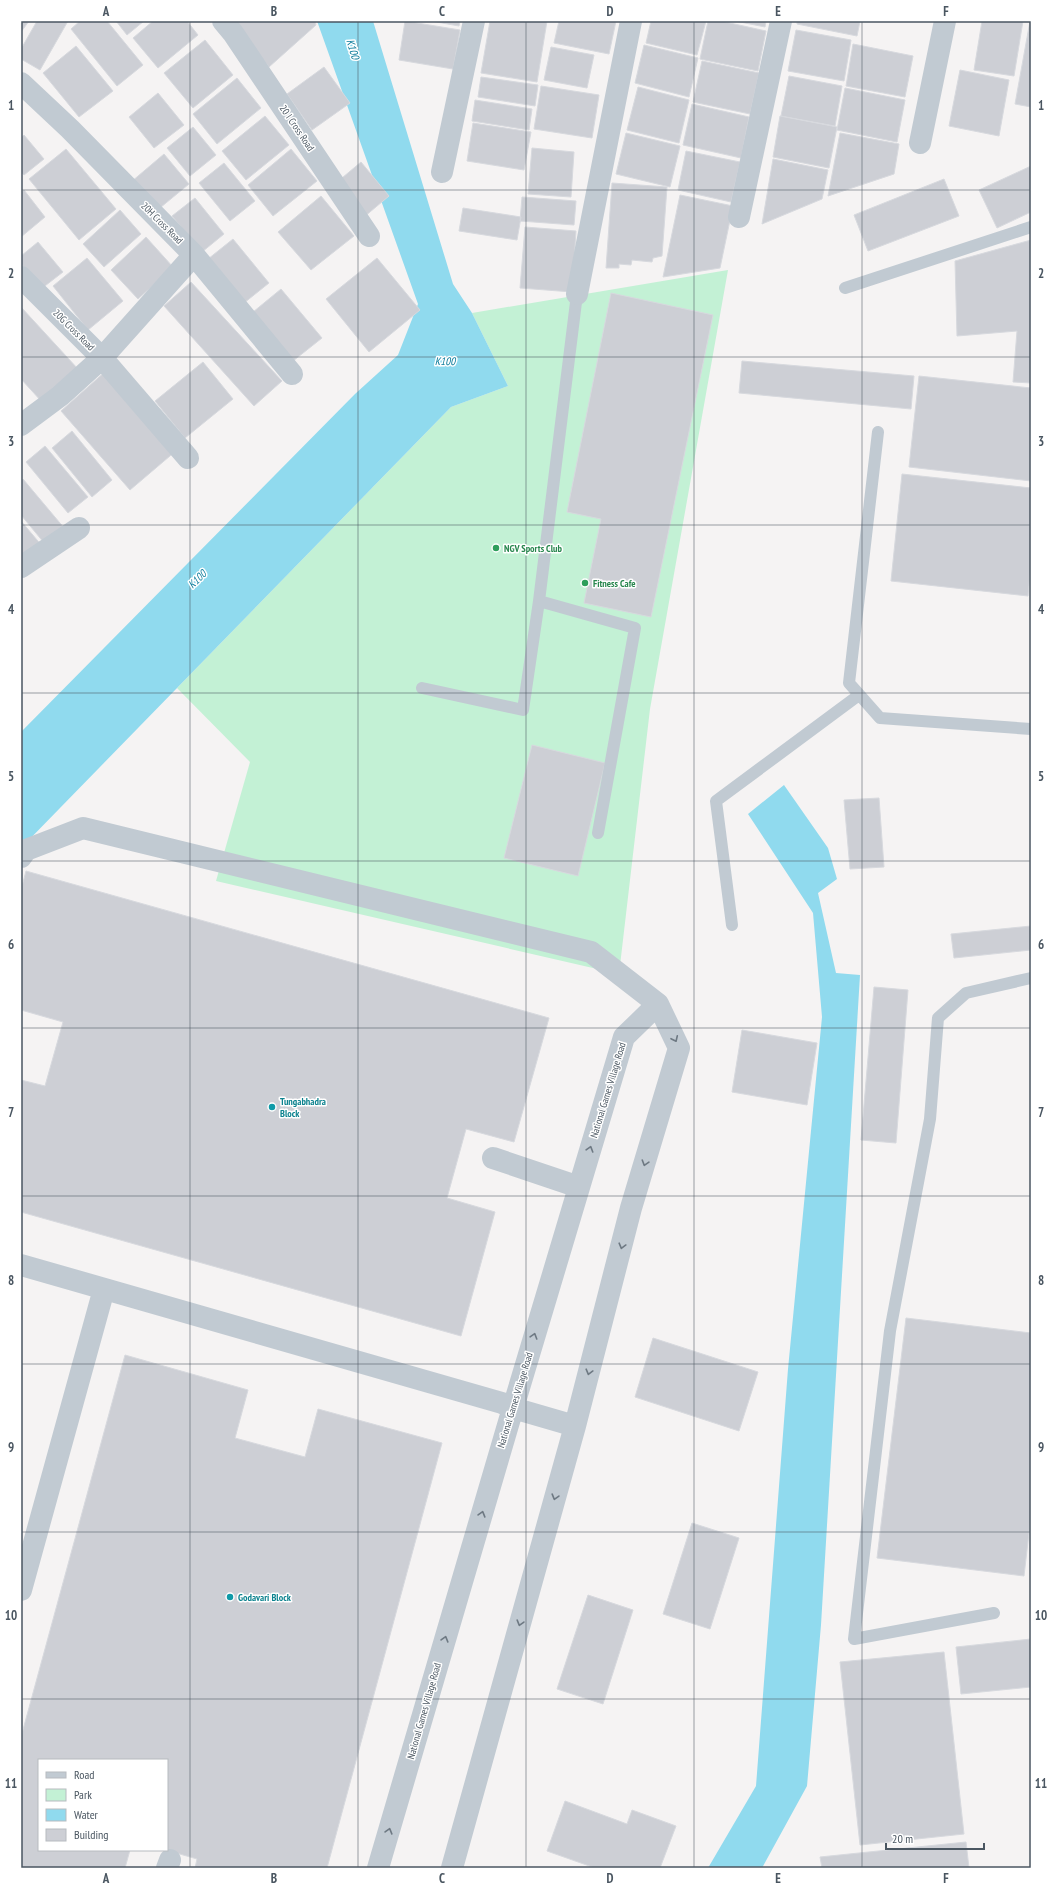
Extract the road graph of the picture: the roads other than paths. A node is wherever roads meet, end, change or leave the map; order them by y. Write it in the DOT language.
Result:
graph roads {
  1 [pos="223,21"];
  2 [pos="474,21"];
  3 [pos="631,21"];
  4 [pos="781,21"];
  5 [pos="945,21"];
  6 [pos="21,83"];
  7 [pos="920,143"];
  8 [pos="442,172"];
  9 [pos="739,217"];
  10 [pos="1031,227"];
  11 [pos="369,236"];
  12 [pos="194,255"];
  13 [pos="21,277"];
  14 [pos="845,288"];
  15 [pos="577,294"];
  16 [pos="102,358"];
  17 [pos="292,374"];
  18 [pos="21,425"];
  19 [pos="878,432"];
  20 [pos="188,458"];
  21 [pos="80,528"];
  22 [pos="21,567"];
  23 [pos="539,601"];
  24 [pos="422,688"];
  25 [pos="859,695"];
  26 [pos="1031,726"];
  27 [pos="1031,729"];
  28 [pos="598,833"];
  29 [pos="21,857"];
  30 [pos="732,925"];
  31 [pos="1031,978"];
  32 [pos="658,1004"];
  33 [pos="493,1158"];
  34 [pos="579,1187"];
  35 [pos="21,1265"];
  36 [pos="104,1289"];
  37 [pos="513,1408"];
  38 [pos="575,1426"];
  39 [pos="21,1590"];
  40 [pos="994,1613"];
  41 [pos="378,1868"];
  42 [pos="452,1868"];
  1 -- 11 [label="street, 20 I Cross Road"];
  2 -- 8 [label="street"];
  3 -- 15 [label="street"];
  4 -- 9 [label="street"];
  5 -- 7 [label="street"];
  6 -- 12 [label="street, 20H Cross Road"];
  10 -- 14 [label="lane"];
  12 -- 16 [label="street"];
  12 -- 17 [label="street, 20H Cross Road"];
  13 -- 16 [label="street, 20G Cross Road"];
  15 -- 23 [label="lane"];
  16 -- 18 [label="street, 20G Cross Road"];
  16 -- 20 [label="street"];
  19 -- 25 [label="lane"];
  21 -- 22 [label="street"];
  23 -- 24 [label="lane"];
  23 -- 28 [label="lane"];
  25 -- 27 [label="lane"];
  25 -- 30 [label="lane"];
  26 -- 27 [label="lane"];
  29 -- 32 [label="street"];
  31 -- 40 [label="lane"];
  34 -- 32 [label="street, National Games Village Road, one-way"];
  32 -- 38 [label="street, one-way"];
  33 -- 34 [label="street"];
  37 -- 34 [label="street, National Games Village Road, one-way"];
  35 -- 36 [label="street"];
  36 -- 37 [label="street"];
  36 -- 39 [label="street"];
  37 -- 38 [label="street"];
  41 -- 37 [label="street, National Games Village Road, one-way"];
  38 -- 42 [label="street, one-way"];
}
